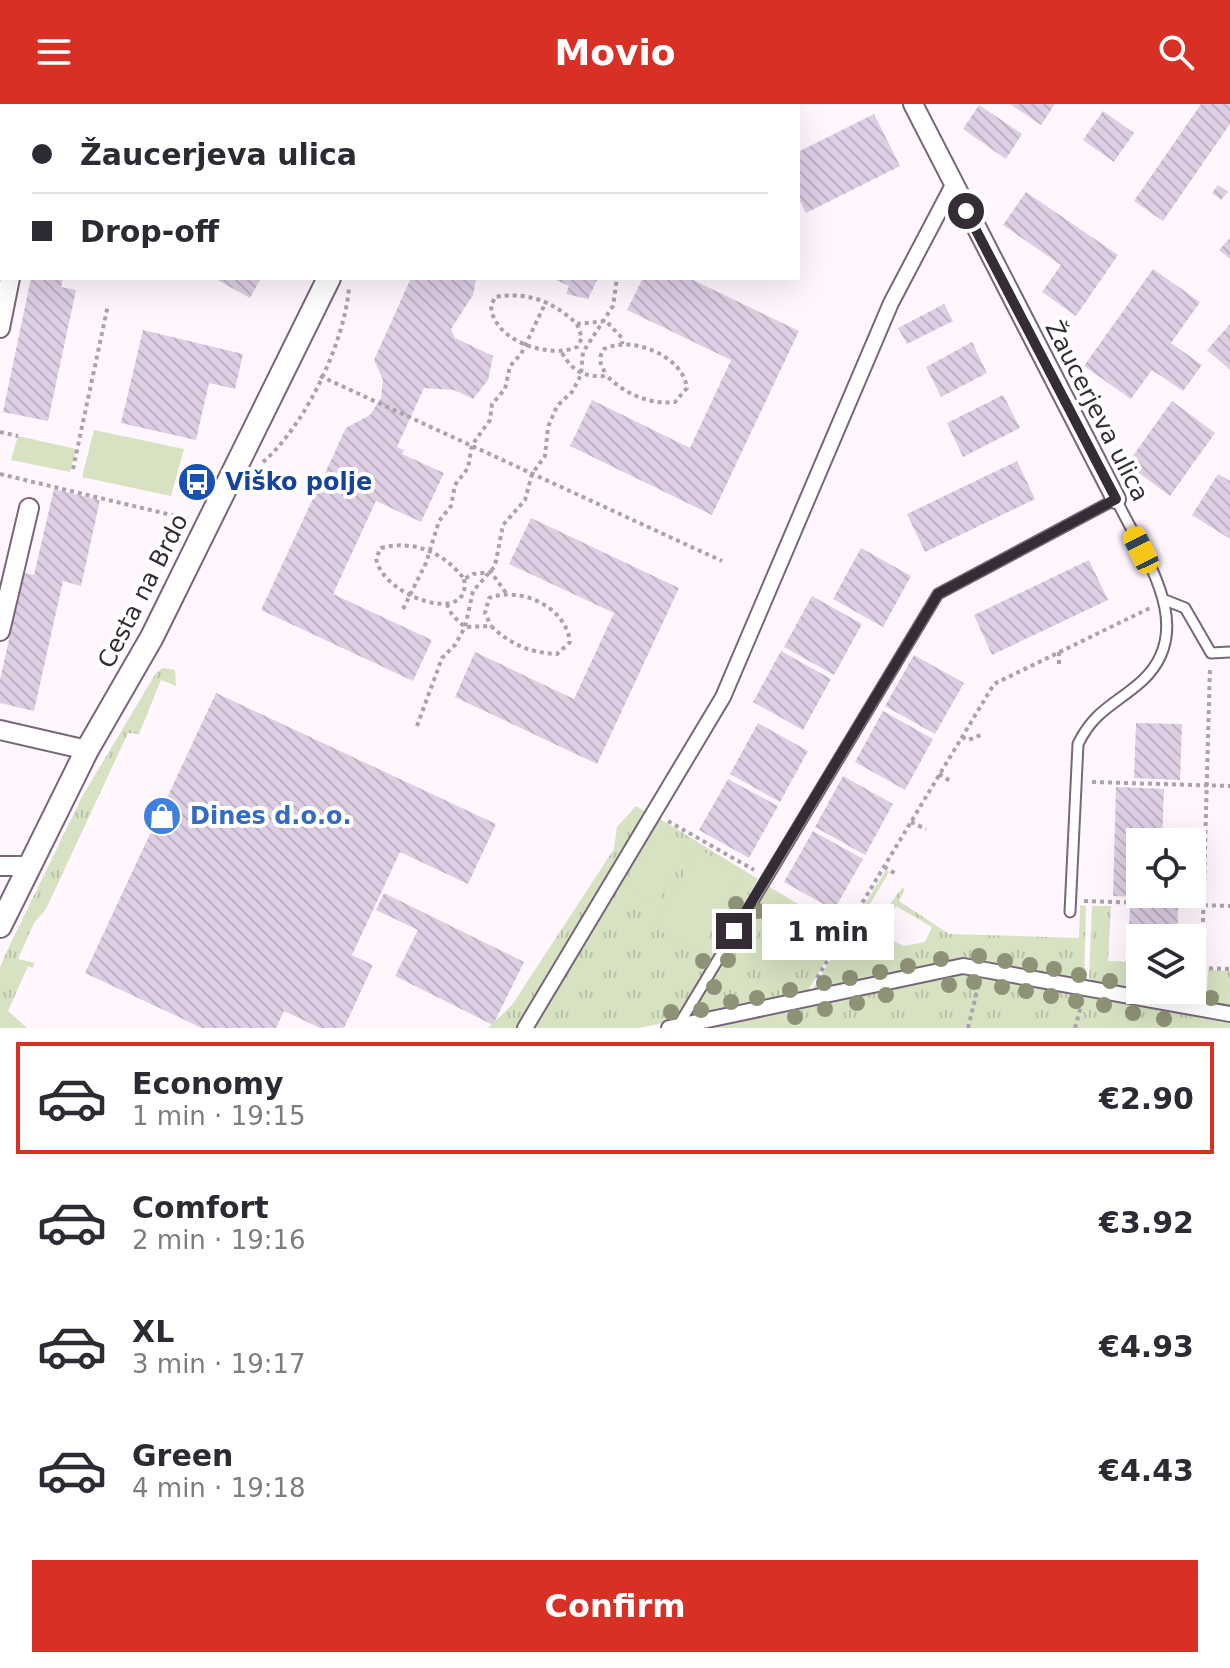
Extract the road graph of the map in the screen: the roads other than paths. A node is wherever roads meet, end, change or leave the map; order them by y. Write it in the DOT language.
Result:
graph roads {
  1 [pos="913,104"];
  2 [pos="953,185"];
  3 [pos="10,280"];
  4 [pos="338,280"];
  5 [pos="0,328"];
  6 [pos="1116,499"];
  7 [pos="29,508"];
  8 [pos="1165,600"];
  9 [pos="0,631"];
  10 [pos="1230,652"];
  11 [pos="0,730"];
  12 [pos="87,750"];
  13 [pos="0,866"];
  14 [pos="28,866"];
  15 [pos="1070,912"];
  16 [pos="0,926"];
  17 [pos="1230,1014"];
  18 [pos="674,1027"];
  19 [pos="525,1028"];
  1 -- 2 [label="street, Žaucerjeva ulica"];
  2 -- 6 [label="street, Žaucerjeva ulica"];
  2 -- 19 [label="street"];
  3 -- 5 [label="street"];
  4 -- 12 [label="street, Cesta na Brdo"];
  6 -- 8 [label="lane, Žaucerjeva ulica"];
  6 -- 18 [label="lane"];
  7 -- 9 [label="street"];
  8 -- 10 [label="lane"];
  8 -- 15 [label="lane, Žaucerjeva ulica"];
  11 -- 12 [label="street"];
  12 -- 14 [label="street, Cesta na Brdo"];
  13 -- 14 [label="street"];
  14 -- 16 [label="street, Cesta na Brdo"];
  17 -- 18 [label="street"];
}
